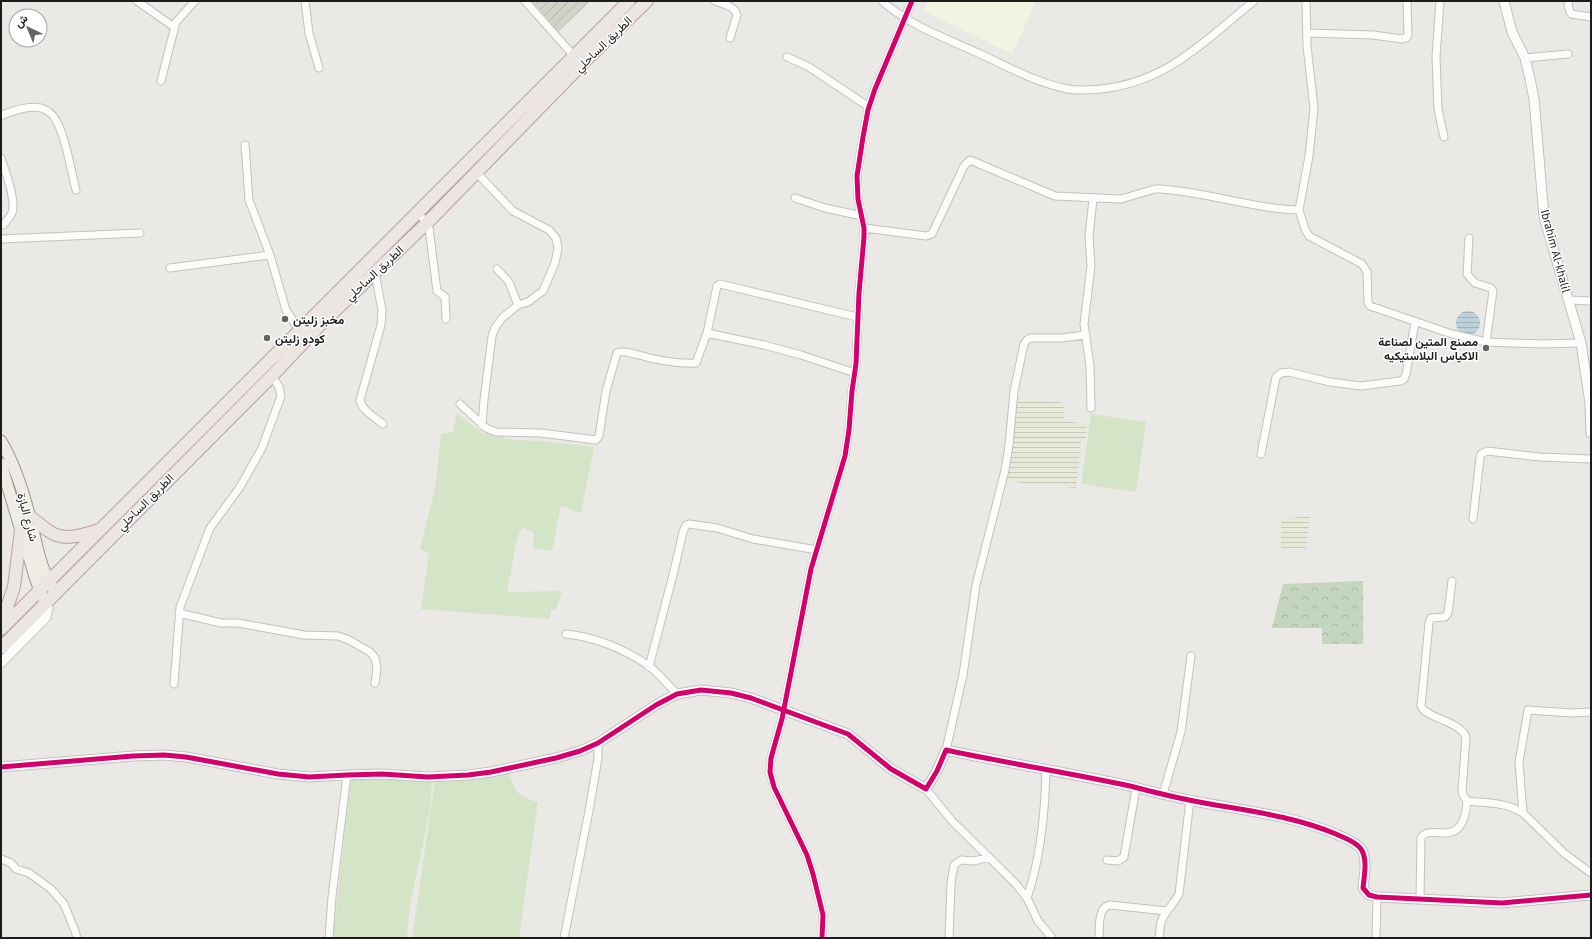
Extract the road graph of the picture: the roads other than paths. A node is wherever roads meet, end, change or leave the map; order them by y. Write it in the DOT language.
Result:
graph roads {
  1 [pos="137,1"];
  2 [pos="195,1"];
  3 [pos="305,1"];
  4 [pos="525,1"];
  5 [pos="629,1"];
  6 [pos="647,1"];
  7 [pos="715,1"];
  8 [pos="882,1"];
  9 [pos="912,1"];
  10 [pos="1254,1"];
  11 [pos="1306,1"];
  12 [pos="1407,1"];
  13 [pos="1440,1"];
  14 [pos="1504,1"];
  15 [pos="1569,1"];
  16 [pos="1591,17"];
  17 [pos="904,19"];
  18 [pos="174,27"];
  19 [pos="1307,33"];
  20 [pos="730,38"];
  21 [pos="1568,54"];
  22 [pos="573,55"];
  23 [pos="787,57"];
  24 [pos="1525,58"];
  25 [pos="318,68"];
  26 [pos="161,81"];
  27 [pos="869,107"];
  28 [pos="1,114"];
  29 [pos="1444,137"];
  30 [pos="245,145"];
  31 [pos="1,158"];
  32 [pos="476,172"];
  33 [pos="76,190"];
  34 [pos="795,198"];
  35 [pos="1093,198"];
  36 [pos="1299,210"];
  37 [pos="418,213"];
  38 [pos="862,216"];
  39 [pos="427,223"];
  40 [pos="1,225"];
  41 [pos="864,228"];
  42 [pos="140,233"];
  43 [pos="1469,238"];
  44 [pos="1,239"];
  45 [pos="270,255"];
  46 [pos="170,268"];
  47 [pos="497,269"];
  48 [pos="375,273"];
  49 [pos="352,276"];
  50 [pos="360,286"];
  51 [pos="1569,300"];
  52 [pos="1591,301"];
  53 [pos="518,305"];
  54 [pos="857,317"];
  55 [pos="446,319"];
  56 [pos="1415,322"];
  57 [pos="299,330"];
  58 [pos="707,333"];
  59 [pos="1086,335"];
  60 [pos="1486,342"];
  61 [pos="1581,343"];
  62 [pos="855,373"];
  63 [pos="272,376"];
  64 [pos="460,404"];
  65 [pos="1091,408"];
  66 [pos="383,424"];
  67 [pos="482,425"];
  68 [pos="1591,433"];
  69 [pos="1,441"];
  70 [pos="1261,454"];
  71 [pos="1591,460"];
  72 [pos="1,464"];
  73 [pos="29,516"];
  74 [pos="1473,519"];
  75 [pos="21,530"];
  76 [pos="101,530"];
  77 [pos="816,550"];
  78 [pos="1452,581"];
  79 [pos="48,582"];
  80 [pos="40,591"];
  81 [pos="56,593"];
  82 [pos="46,602"];
  83 [pos="179,613"];
  84 [pos="1,625"];
  85 [pos="1,629"];
  86 [pos="566,634"];
  87 [pos="1,648"];
  88 [pos="1191,656"];
  89 [pos="1,663"];
  90 [pos="649,667"];
  91 [pos="375,683"];
  92 [pos="174,684"];
  93 [pos="678,694"];
  94 [pos="782,710"];
  95 [pos="1591,712"];
  96 [pos="598,742"];
  97 [pos="946,750"];
  98 [pos="1,766"];
  99 [pos="1046,770"];
  100 [pos="347,775"];
  101 [pos="1136,788"];
  102 [pos="926,789"];
  103 [pos="1164,794"];
  104 [pos="1190,800"];
  105 [pos="1468,801"];
  106 [pos="1523,813"];
  107 [pos="990,857"];
  108 [pos="1,859"];
  109 [pos="1107,860"];
  110 [pos="1591,873"];
  111 [pos="1591,895"];
  112 [pos="1377,897"];
  113 [pos="1027,898"];
  114 [pos="1420,899"];
  115 [pos="1167,911"];
  116 [pos="77,938"];
  117 [pos="329,938"];
  118 [pos="564,938"];
  119 [pos="822,938"];
  120 [pos="949,938"];
  121 [pos="1052,938"];
  122 [pos="1099,938"];
  123 [pos="1159,938"];
  124 [pos="1376,938"];
  1 -- 18 [label="street"];
  2 -- 18 [label="street"];
  3 -- 25 [label="street"];
  4 -- 22 [label="street"];
  5 -- 22 [label="highway, الطريق الساحلي"];
  6 -- 32 [label="highway, الطريق الساحلي"];
  7 -- 20 [label="street"];
  8 -- 17 [label="street"];
  9 -- 17 [label="street"];
  10 -- 17 [label="street"];
  11 -- 19 [label="street"];
  12 -- 19 [label="street"];
  13 -- 29 [label="street"];
  14 -- 24 [label="street, Ibrahim Al-khalil"];
  15 -- 16 [label="street"];
  17 -- 27 [label="street"];
  18 -- 26 [label="street"];
  19 -- 36 [label="street"];
  21 -- 24 [label="street"];
  22 -- 37 [label="highway, الطريق الساحلي"];
  23 -- 27 [label="street"];
  24 -- 51 [label="street, Ibrahim Al-khalil"];
  27 -- 38 [label="street"];
  28 -- 33 [label="street"];
  30 -- 45 [label="street"];
  31 -- 40 [label="street"];
  32 -- 39 [label="highway, الطريق الساحلي"];
  32 -- 53 [label="street"];
  34 -- 38 [label="street"];
  35 -- 36 [label="street"];
  35 -- 41 [label="street"];
  35 -- 59 [label="street"];
  36 -- 56 [label="street"];
  37 -- 39 [label="street"];
  37 -- 49 [label="highway, الطريق الساحلي"];
  38 -- 41 [label="street"];
  39 -- 48 [label="highway, الطريق الساحلي"];
  39 -- 55 [label="street"];
  41 -- 54 [label="street"];
  42 -- 44 [label="street"];
  43 -- 60 [label="street"];
  45 -- 46 [label="street"];
  45 -- 57 [label="street"];
  47 -- 53 [label="street"];
  48 -- 50 [label="highway, الطريق الساحلي"];
  48 -- 66 [label="street"];
  49 -- 50 [label="highway"];
  49 -- 57 [label="highway, الطريق الساحلي"];
  50 -- 63 [label="highway, الطريق الساحلي"];
  51 -- 52 [label="street"];
  51 -- 61 [label="street, Ibrahim Al-khalil"];
  53 -- 67 [label="street"];
  54 -- 58 [label="street"];
  54 -- 62 [label="street"];
  56 -- 60 [label="street"];
  56 -- 70 [label="street"];
  57 -- 76 [label="highway, الطريق الساحلي"];
  58 -- 62 [label="street"];
  58 -- 67 [label="street"];
  59 -- 65 [label="street"];
  59 -- 97 [label="street"];
  60 -- 61 [label="street"];
  61 -- 68 [label="street, Ibrahim Al-khalil"];
  62 -- 77 [label="street"];
  63 -- 81 [label="highway, الطريق الساحلي"];
  63 -- 83 [label="street"];
  64 -- 67 [label="street"];
  69 -- 73 [label="main road, شارع البازة"];
  71 -- 74 [label="street"];
  72 -- 75 [label="main road, شارع البازة"];
  73 -- 76 [label="highway"];
  73 -- 79 [label="main road, شارع البازة"];
  75 -- 80 [label="main road, شارع البازة"];
  75 -- 84 [label="highway"];
  76 -- 79 [label="highway, الطريق الساحلي"];
  77 -- 90 [label="street"];
  77 -- 94 [label="street"];
  78 -- 105 [label="street"];
  79 -- 80 [label="highway, الطريق الساحلي"];
  79 -- 81 [label="main road, شارع البازة"];
  80 -- 82 [label="main road, شارع البازة"];
  80 -- 85 [label="highway, الطريق الساحلي"];
  81 -- 82 [label="highway, الطريق الساحلي"];
  82 -- 87 [label="highway, الطريق الساحلي"];
  82 -- 89 [label="street"];
  83 -- 91 [label="street"];
  83 -- 92 [label="street"];
  86 -- 90 [label="street"];
  88 -- 103 [label="street"];
  90 -- 93 [label="street"];
  93 -- 94 [label="street"];
  93 -- 96 [label="street"];
  94 -- 102 [label="street"];
  94 -- 119 [label="street"];
  95 -- 106 [label="street"];
  96 -- 100 [label="street"];
  96 -- 118 [label="street"];
  97 -- 99 [label="street"];
  97 -- 102 [label="street"];
  98 -- 100 [label="street"];
  99 -- 101 [label="street"];
  99 -- 113 [label="street"];
  100 -- 117 [label="street"];
  101 -- 103 [label="street"];
  101 -- 109 [label="street"];
  102 -- 107 [label="street"];
  103 -- 104 [label="street"];
  104 -- 112 [label="street"];
  104 -- 115 [label="street"];
  105 -- 106 [label="street"];
  105 -- 114 [label="street"];
  106 -- 110 [label="street"];
  107 -- 113 [label="street"];
  107 -- 120 [label="street"];
  108 -- 116 [label="street"];
  111 -- 114 [label="street"];
  112 -- 114 [label="street"];
  112 -- 124 [label="street"];
  113 -- 121 [label="street"];
  115 -- 122 [label="street"];
  115 -- 123 [label="street"];
}
